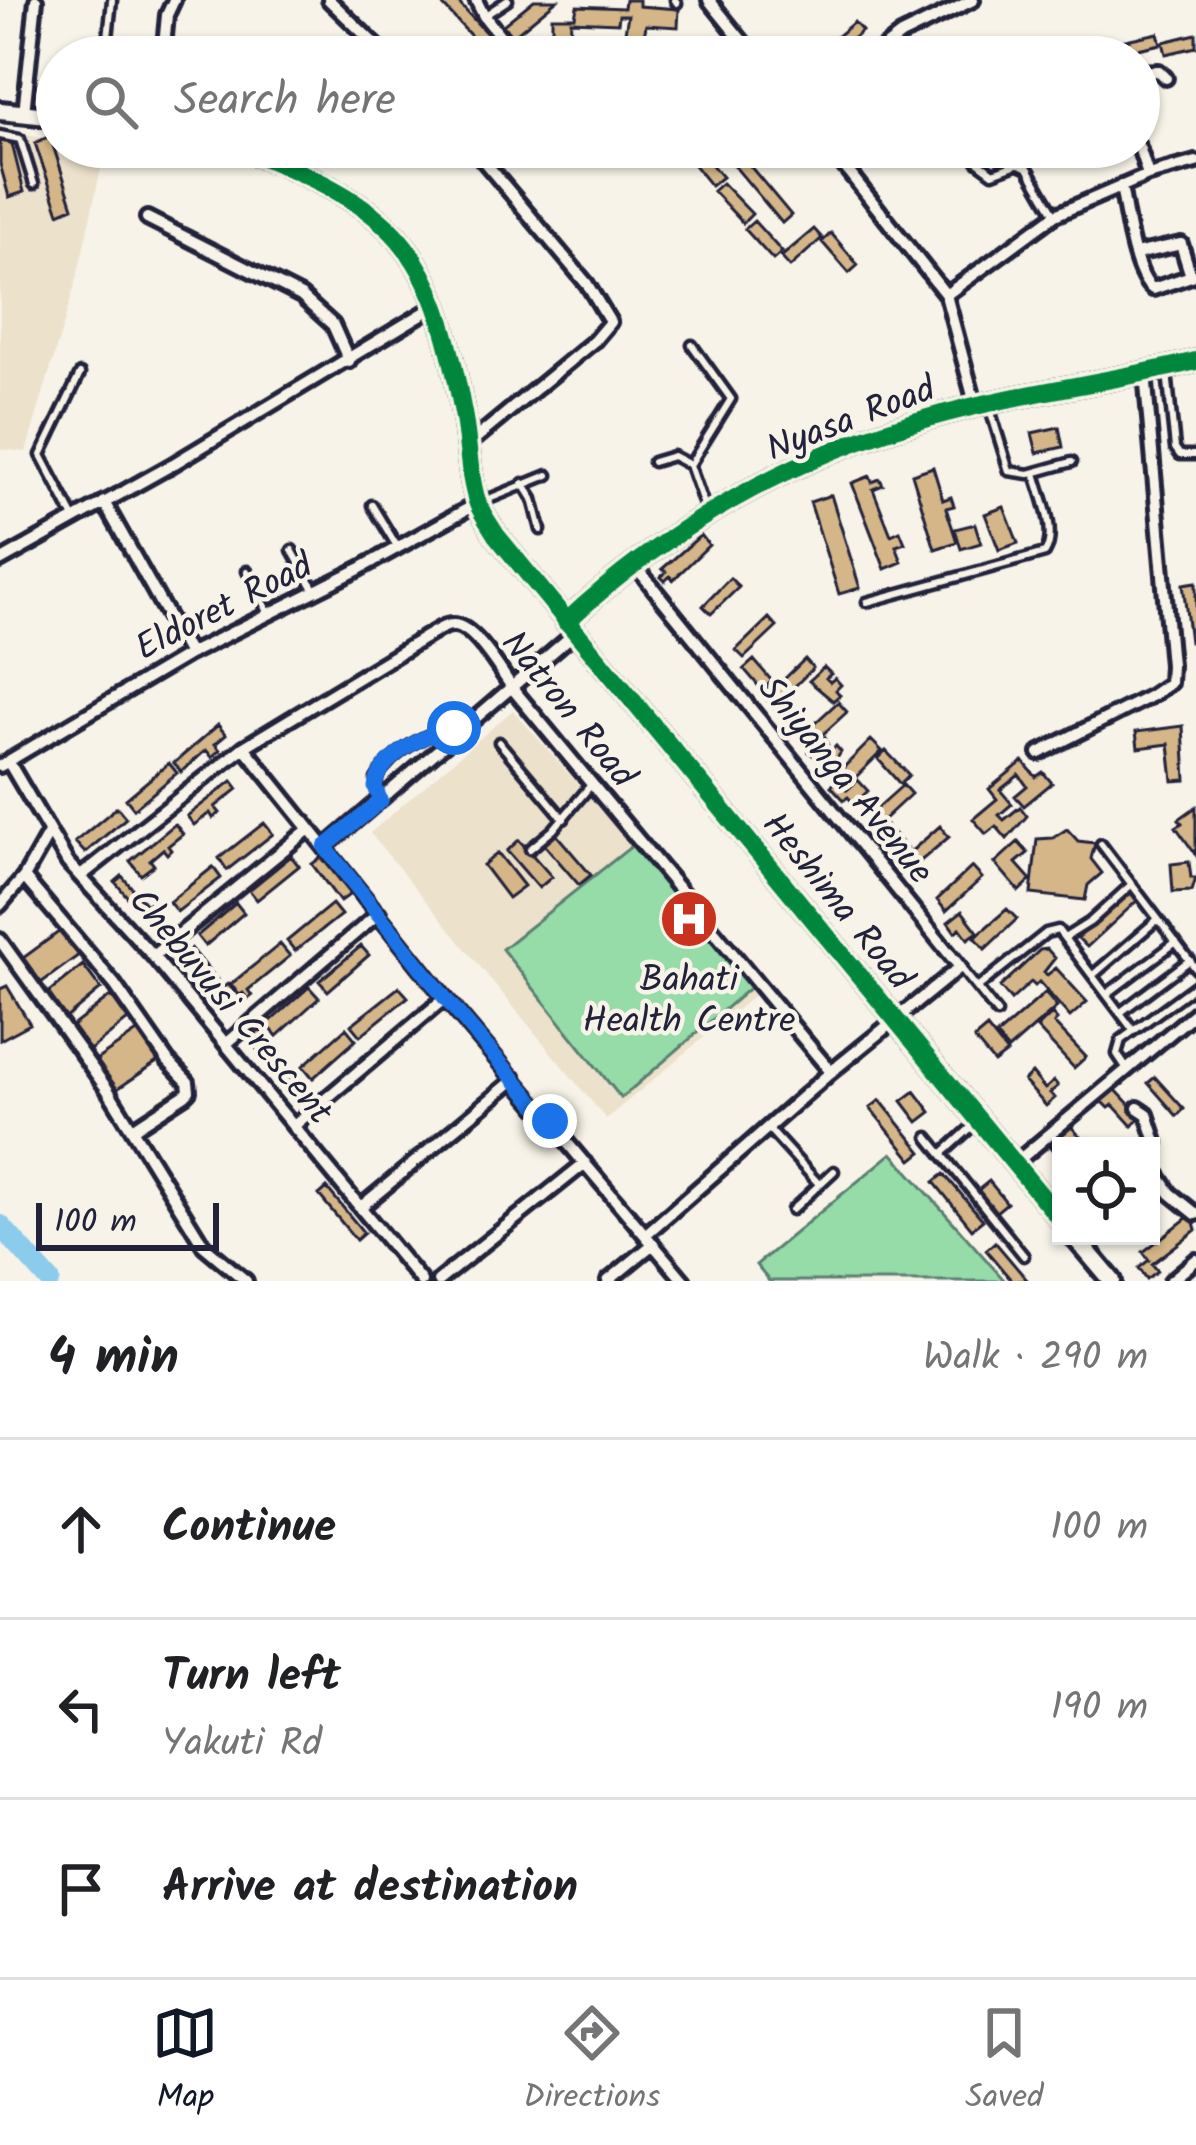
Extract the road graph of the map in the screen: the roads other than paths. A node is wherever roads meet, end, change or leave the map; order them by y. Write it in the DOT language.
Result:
graph roads {
  1 [pos="36,0"];
  2 [pos="112,0"];
  3 [pos="173,0"];
  4 [pos="329,0"];
  5 [pos="476,0"];
  6 [pos="508,0"];
  7 [pos="709,0"];
  8 [pos="974,0"];
  9 [pos="484,16"];
  10 [pos="108,36"];
  11 [pos="165,36"];
  12 [pos="366,36"];
  13 [pos="500,36"];
  14 [pos="737,36"];
  15 [pos="902,36"];
  16 [pos="1160,71"];
  17 [pos="1166,78"];
  18 [pos="0,111"];
  19 [pos="23,113"];
  20 [pos="36,115"];
  21 [pos="0,135"];
  22 [pos="1196,162"];
  23 [pos="286,168"];
  24 [pos="490,168"];
  25 [pos="846,168"];
  26 [pos="1025,168"];
  27 [pos="1145,168"];
  28 [pos="1148,176"];
  29 [pos="34,184"];
  30 [pos="1121,186"];
  31 [pos="1055,215"];
  32 [pos="147,218"];
  33 [pos="1136,254"];
  34 [pos="946,295"];
  35 [pos="437,305"];
  36 [pos="692,345"];
  37 [pos="349,361"];
  38 [pos="1196,361"];
  39 [pos="1167,368"];
  40 [pos="80,374"];
  41 [pos="1145,374"];
  42 [pos="983,406"];
  43 [pos="469,444"];
  44 [pos="1196,455"];
  45 [pos="653,462"];
  46 [pos="1072,462"];
  47 [pos="690,465"];
  48 [pos="1035,472"];
  49 [pos="548,476"];
  50 [pos="523,482"];
  51 [pos="104,502"];
  52 [pos="478,503"];
  53 [pos="372,505"];
  54 [pos="706,511"];
  55 [pos="74,518"];
  56 [pos="541,530"];
  57 [pos="398,548"];
  58 [pos="292,550"];
  59 [pos="0,560"];
  60 [pos="633,562"];
  61 [pos="247,572"];
  62 [pos="315,591"];
  63 [pos="867,602"];
  64 [pos="269,614"];
  65 [pos="571,627"];
  66 [pos="189,654"];
  67 [pos="513,688"];
  68 [pos="468,727"];
  69 [pos="499,742"];
  70 [pos="244,746"];
  71 [pos="1039,753"];
  72 [pos="4,764"];
  73 [pos="592,783"];
  74 [pos="381,801"];
  75 [pos="564,819"];
  76 [pos="309,829"];
  77 [pos="49,833"];
  78 [pos="1100,844"];
  79 [pos="325,847"];
  80 [pos="530,849"];
  81 [pos="82,875"];
  82 [pos="24,877"];
  83 [pos="1132,884"];
  84 [pos="0,905"];
  85 [pos="379,913"];
  86 [pos="1159,919"];
  87 [pos="1066,937"];
  88 [pos="0,940"];
  89 [pos="1176,942"];
  90 [pos="153,956"];
  91 [pos="1190,960"];
  92 [pos="960,967"];
  93 [pos="1196,969"];
  94 [pos="1093,975"];
  95 [pos="1196,985"];
  96 [pos="977,988"];
  97 [pos="1107,994"];
  98 [pos="445,998"];
  99 [pos="1120,1012"];
  100 [pos="1196,1012"];
  101 [pos="997,1013"];
  102 [pos="896,1023"];
  103 [pos="1133,1030"];
  104 [pos="226,1044"];
  105 [pos="1127,1069"];
  106 [pos="831,1072"];
  107 [pos="515,1079"];
  108 [pos="1138,1108"];
  109 [pos="978,1121"];
  110 [pos="295,1125"];
  111 [pos="768,1128"];
  112 [pos="133,1130"];
  113 [pos="928,1137"];
  114 [pos="1155,1137"];
  115 [pos="943,1153"];
  116 [pos="585,1163"];
  117 [pos="1014,1164"];
  118 [pos="834,1171"];
  119 [pos="1160,1178"];
  120 [pos="818,1183"];
  121 [pos="362,1206"];
  122 [pos="1052,1209"];
  123 [pos="792,1210"];
  124 [pos="1196,1214"];
  125 [pos="648,1240"];
  126 [pos="1082,1245"];
  127 [pos="1024,1256"];
  128 [pos="1196,1260"];
  129 [pos="246,1281"];
  130 [pos="421,1281"];
  131 [pos="438,1281"];
  132 [pos="608,1281"];
  133 [pos="684,1281"];
  134 [pos="1112,1281"];
  135 [pos="1171,1281"];
  1 -- 19 [label="street"];
  2 -- 10 [label="lane"];
  3 -- 11 [label="street"];
  4 -- 12 [label="street"];
  5 -- 9 [label="street"];
  6 -- 9 [label="lane"];
  7 -- 14 [label="street"];
  8 -- 15 [label="street"];
  9 -- 13 [label="street"];
  16 -- 17 [label="street"];
  18 -- 19 [label="street"];
  19 -- 20 [label="street"];
  21 -- 29 [label="lane"];
  22 -- 28 [label="street"];
  23 -- 35 [label="street"];
  24 -- 43 [label="street"];
  25 -- 34 [label="street"];
  26 -- 31 [label="lane"];
  27 -- 28 [label="street"];
  28 -- 30 [label="street"];
  30 -- 31 [label="street"];
  30 -- 33 [label="street"];
  31 -- 34 [label="street"];
  32 -- 37 [label="street"];
  33 -- 33 [label="street"];
  34 -- 42 [label="street"];
  35 -- 37 [label="street"];
  35 -- 43 [label="street"];
  36 -- 47 [label="lane"];
  37 -- 51 [label="street"];
  38 -- 39 [label="street, Nyasa Road"];
  39 -- 41 [label="street, Nyasa Road"];
  39 -- 44 [label="lane"];
  40 -- 55 [label="lane"];
  41 -- 42 [label="street, Nyasa Road"];
  41 -- 71 [label="street"];
  42 -- 48 [label="lane"];
  42 -- 54 [label="street, Nyasa Road"];
  43 -- 52 [label="street"];
  45 -- 47 [label="lane"];
  46 -- 48 [label="lane"];
  47 -- 54 [label="lane"];
  48 -- 63 [label="lane"];
  49 -- 50 [label="lane"];
  50 -- 52 [label="lane"];
  50 -- 56 [label="lane"];
  51 -- 55 [label="street"];
  51 -- 66 [label="street"];
  52 -- 57 [label="street, Eldoret Road"];
  52 -- 65 [label="street, Heshima Road"];
  53 -- 57 [label="lane"];
  54 -- 60 [label="street, Nyasa Road"];
  55 -- 59 [label="street"];
  57 -- 62 [label="street, Eldoret Road"];
  58 -- 62 [label="lane"];
  60 -- 65 [label="street, Nyasa Road"];
  60 -- 92 [label="street, Shiyanga Avenue"];
  61 -- 64 [label="lane"];
  62 -- 64 [label="street, Eldoret Road"];
  64 -- 66 [label="street, Eldoret Road"];
  65 -- 67 [label="street"];
  65 -- 102 [label="street, Heshima Road"];
  66 -- 72 [label="street, Eldoret Road"];
  67 -- 68 [label="street"];
  67 -- 70 [label="street, Natron Road"];
  67 -- 73 [label="street, Natron Road"];
  68 -- 74 [label="street"];
  68 -- 74 [label="lane"];
  69 -- 75 [label="lane"];
  70 -- 76 [label="street"];
  70 -- 81 [label="street, Natron Road"];
  72 -- 77 [label="street, Chebuvusi Crescent"];
  73 -- 75 [label="lane"];
  73 -- 106 [label="street, Natron Road"];
  74 -- 79 [label="street"];
  75 -- 80 [label="lane"];
  76 -- 79 [label="street"];
  76 -- 90 [label="street"];
  77 -- 81 [label="street, Chebuvusi Crescent"];
  77 -- 82 [label="street"];
  78 -- 83 [label="lane"];
  79 -- 85 [label="street"];
  81 -- 90 [label="street, Chebuvusi Crescent"];
  82 -- 84 [label="street"];
  82 -- 112 [label="street"];
  83 -- 86 [label="lane"];
  83 -- 87 [label="lane"];
  85 -- 98 [label="street"];
  85 -- 104 [label="street"];
  86 -- 89 [label="lane"];
  86 -- 94 [label="lane"];
  87 -- 94 [label="lane"];
  87 -- 96 [label="lane"];
  88 -- 112 [label="street"];
  89 -- 91 [label="lane"];
  89 -- 97 [label="lane"];
  90 -- 104 [label="street, Chebuvusi Crescent"];
  91 -- 93 [label="lane"];
  91 -- 99 [label="lane"];
  92 -- 96 [label="lane"];
  92 -- 102 [label="street"];
  94 -- 97 [label="lane"];
  95 -- 103 [label="lane"];
  96 -- 101 [label="lane"];
  97 -- 99 [label="lane"];
  98 -- 107 [label="street"];
  98 -- 110 [label="street"];
  99 -- 103 [label="lane"];
  100 -- 105 [label="street"];
  102 -- 106 [label="street"];
  102 -- 109 [label="street, Heshima Road"];
  103 -- 105 [label="lane"];
  104 -- 110 [label="street, Chebuvusi Crescent"];
  105 -- 117 [label="street"];
  106 -- 111 [label="street"];
  107 -- 116 [label="street"];
  107 -- 121 [label="street"];
  108 -- 114 [label="street"];
  109 -- 115 [label="lane"];
  109 -- 117 [label="street, Heshima Road"];
  110 -- 121 [label="street, Chebuvusi Crescent"];
  111 -- 120 [label="lane"];
  111 -- 125 [label="street"];
  112 -- 129 [label="street"];
  113 -- 115 [label="lane"];
  115 -- 127 [label="lane"];
  116 -- 125 [label="street"];
  116 -- 131 [label="street"];
  117 -- 122 [label="street, Heshima Road"];
  118 -- 120 [label="lane"];
  119 -- 124 [label="street"];
  120 -- 123 [label="lane"];
  121 -- 130 [label="street, Chebuvusi Crescent"];
  125 -- 132 [label="street"];
  125 -- 133 [label="street"];
  126 -- 134 [label="street"];
  128 -- 135 [label="street"];
}
